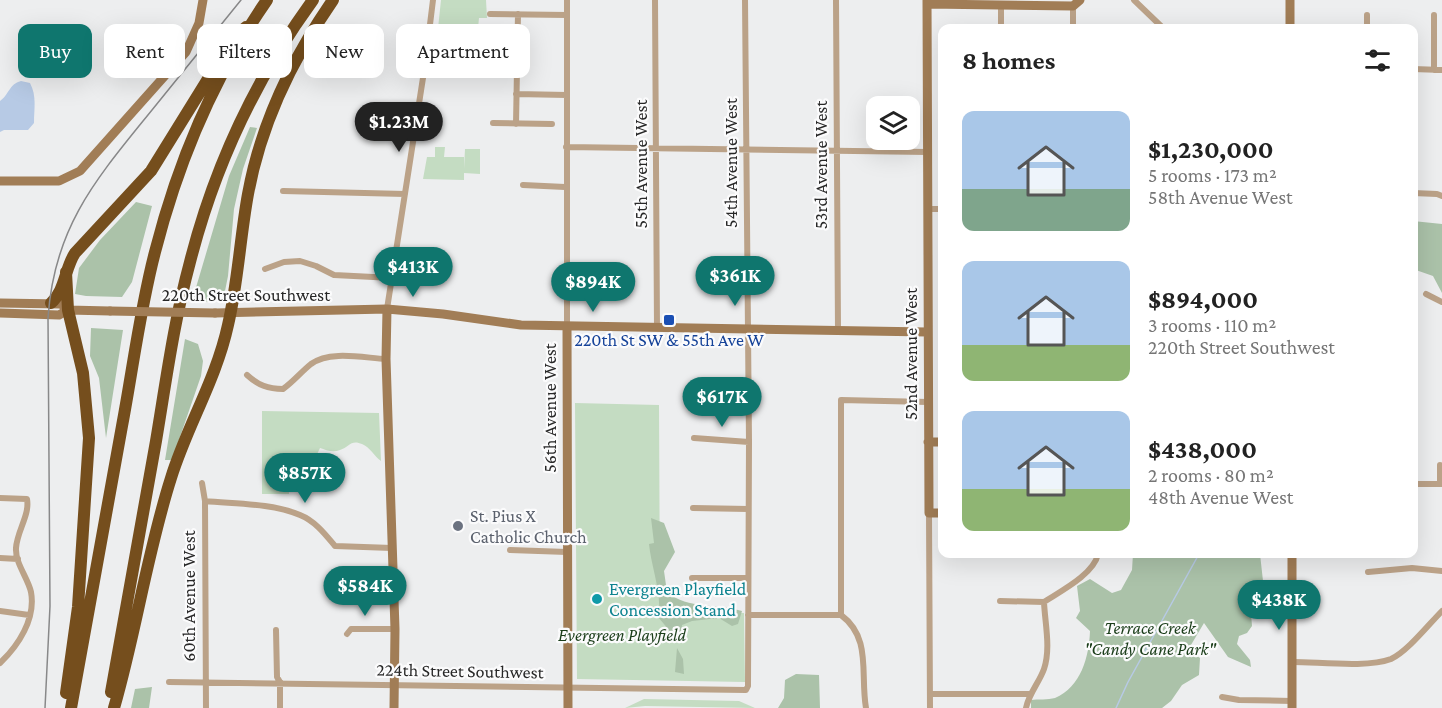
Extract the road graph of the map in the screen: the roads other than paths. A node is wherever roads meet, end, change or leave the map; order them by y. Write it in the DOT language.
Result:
graph roads {
  1 [pos="203,0"];
  2 [pos="267,0"];
  3 [pos="313,0"];
  4 [pos="333,0"];
  5 [pos="434,0"];
  6 [pos="567,0"];
  7 [pos="655,0"];
  8 [pos="745,0"];
  9 [pos="836,0"];
  10 [pos="1134,0"];
  11 [pos="1290,0"];
  12 [pos="928,2"];
  13 [pos="1077,3"];
  14 [pos="1001,5"];
  15 [pos="490,14"];
  16 [pos="518,14"];
  17 [pos="567,15"];
  18 [pos="1367,15"];
  19 [pos="1434,15"];
  20 [pos="253,21"];
  21 [pos="1001,24"];
  22 [pos="1074,24"];
  23 [pos="1159,24"];
  24 [pos="1290,24"];
  25 [pos="1367,24"];
  26 [pos="1418,69"];
  27 [pos="1438,70"];
  28 [pos="516,94"];
  29 [pos="567,95"];
  30 [pos="493,123"];
  31 [pos="516,124"];
  32 [pos="552,124"];
  33 [pos="566,147"];
  34 [pos="655,148"];
  35 [pos="746,149"];
  36 [pos="836,150"];
  37 [pos="928,152"];
  38 [pos="0,181"];
  39 [pos="523,185"];
  40 [pos="566,187"];
  41 [pos="283,191"];
  42 [pos="1418,193"];
  43 [pos="405,194"];
  44 [pos="1442,196"];
  45 [pos="928,209"];
  46 [pos="938,209"];
  47 [pos="265,268"];
  48 [pos="66,272"];
  49 [pos="393,278"];
  50 [pos="1426,294"];
  51 [pos="1442,302"];
  52 [pos="0,303"];
  53 [pos="51,303"];
  54 [pos="387,309"];
  55 [pos="68,310"];
  56 [pos="231,312"];
  57 [pos="0,313"];
  58 [pos="567,326"];
  59 [pos="657,328"];
  60 [pos="747,330"];
  61 [pos="838,330"];
  62 [pos="927,332"];
  63 [pos="386,359"];
  64 [pos="247,375"];
  65 [pos="928,402"];
  66 [pos="694,438"];
  67 [pos="749,442"];
  68 [pos="928,442"];
  69 [pos="938,442"];
  70 [pos="1440,465"];
  71 [pos="202,483"];
  72 [pos="1418,484"];
  73 [pos="1441,484"];
  74 [pos="0,498"];
  75 [pos="205,501"];
  76 [pos="693,508"];
  77 [pos="748,509"];
  78 [pos="929,513"];
  79 [pos="938,513"];
  80 [pos="392,548"];
  81 [pos="510,550"];
  82 [pos="567,552"];
  83 [pos="0,558"];
  84 [pos="1097,558"];
  85 [pos="1292,558"];
  86 [pos="18,559"];
  87 [pos="1442,571"];
  88 [pos="1368,572"];
  89 [pos="692,578"];
  90 [pos="748,578"];
  91 [pos="1000,601"];
  92 [pos="1044,602"];
  93 [pos="0,611"];
  94 [pos="1442,611"];
  95 [pos="29,615"];
  96 [pos="748,615"];
  97 [pos="841,615"];
  98 [pos="395,629"];
  99 [pos="276,630"];
  100 [pos="347,634"];
  101 [pos="1293,662"];
  102 [pos="0,663"];
  103 [pos="206,681"];
  104 [pos="169,682"];
  105 [pos="280,682"];
  106 [pos="395,684"];
  107 [pos="748,686"];
  108 [pos="568,688"];
  109 [pos="930,694"];
  110 [pos="1030,694"];
  111 [pos="1222,697"];
  112 [pos="1292,704"];
  113 [pos="64,708"];
  114 [pos="71,708"];
  115 [pos="108,708"];
  116 [pos="114,708"];
  117 [pos="206,708"];
  118 [pos="280,708"];
  119 [pos="394,708"];
  120 [pos="568,708"];
  121 [pos="866,708"];
  122 [pos="930,708"];
  123 [pos="1026,708"];
  1 -- 38 [label="main road"];
  2 -- 20 [label="highway"];
  3 -- 115 [label="highway"];
  4 -- 56 [label="highway"];
  5 -- 43 [label="street"];
  6 -- 17 [label="street, 56th Avenue West"];
  7 -- 34 [label="street, 55th Avenue West"];
  8 -- 35 [label="street, 54th Avenue West"];
  9 -- 36 [label="street, 53rd Avenue West"];
  10 -- 23 [label="street"];
  11 -- 24 [label="main road"];
  12 -- 14 [label="main road"];
  12 -- 37 [label="main road, 52nd Avenue West"];
  13 -- 14 [label="main road"];
  13 -- 22 [label="street"];
  14 -- 21 [label="street"];
  15 -- 16 [label="street"];
  16 -- 17 [label="street"];
  16 -- 28 [label="street"];
  17 -- 29 [label="street, 56th Avenue West"];
  18 -- 25 [label="street"];
  19 -- 27 [label="street"];
  20 -- 48 [label="highway"];
  20 -- 114 [label="highway"];
  26 -- 27 [label="street"];
  28 -- 29 [label="street"];
  28 -- 31 [label="street"];
  29 -- 33 [label="street, 56th Avenue West"];
  30 -- 31 [label="street"];
  31 -- 32 [label="street"];
  33 -- 34 [label="street"];
  33 -- 40 [label="street, 56th Avenue West"];
  34 -- 35 [label="street"];
  34 -- 59 [label="street, 55th Avenue West"];
  35 -- 36 [label="street"];
  35 -- 60 [label="street, 54th Avenue West"];
  36 -- 37 [label="street"];
  36 -- 61 [label="street, 53rd Avenue West"];
  37 -- 45 [label="main road, 52nd Avenue West"];
  39 -- 40 [label="street"];
  40 -- 58 [label="street, 56th Avenue West"];
  41 -- 43 [label="street"];
  42 -- 44 [label="street"];
  43 -- 49 [label="street"];
  45 -- 46 [label="street"];
  45 -- 62 [label="main road, 52nd Avenue West"];
  47 -- 49 [label="street"];
  48 -- 53 [label="highway"];
  48 -- 55 [label="highway"];
  49 -- 54 [label="street"];
  50 -- 51 [label="street"];
  52 -- 53 [label="main road, 220th Street Southwest"];
  53 -- 55 [label="main road, 220th Street Southwest"];
  54 -- 56 [label="main road, 220th Street Southwest"];
  54 -- 58 [label="main road, 220th Street Southwest"];
  54 -- 63 [label="main road"];
  55 -- 56 [label="main road, 220th Street Southwest, bridge"];
  55 -- 57 [label="main road, 220th Street Southwest"];
  55 -- 113 [label="highway"];
  56 -- 116 [label="highway"];
  58 -- 59 [label="main road, 220th Street Southwest"];
  58 -- 82 [label="main road, 56th Avenue West"];
  59 -- 60 [label="main road, 220th Street Southwest"];
  60 -- 61 [label="main road, 220th Street Southwest"];
  60 -- 67 [label="street, 54th Avenue West"];
  61 -- 62 [label="main road, 220th Street Southwest"];
  62 -- 65 [label="main road, 52nd Avenue West"];
  63 -- 64 [label="street"];
  63 -- 80 [label="main road"];
  65 -- 68 [label="main road, 52nd Avenue West"];
  65 -- 97 [label="street"];
  66 -- 67 [label="street"];
  67 -- 77 [label="street, 54th Avenue West"];
  68 -- 69 [label="main road"];
  68 -- 78 [label="main road, 52nd Avenue West"];
  70 -- 73 [label="street"];
  71 -- 75 [label="street, 60th Avenue West"];
  72 -- 73 [label="street"];
  74 -- 86 [label="street"];
  75 -- 80 [label="street"];
  75 -- 103 [label="street, 60th Avenue West"];
  76 -- 77 [label="street"];
  77 -- 90 [label="street, 54th Avenue West"];
  78 -- 79 [label="main road"];
  78 -- 109 [label="street, 52nd Avenue West"];
  80 -- 98 [label="main road"];
  81 -- 82 [label="street"];
  82 -- 108 [label="main road, 56th Avenue West"];
  83 -- 86 [label="street"];
  84 -- 92 [label="street"];
  85 -- 101 [label="main road"];
  86 -- 95 [label="street"];
  87 -- 88 [label="street"];
  89 -- 90 [label="street"];
  90 -- 96 [label="street, 54th Avenue West"];
  91 -- 92 [label="street"];
  92 -- 110 [label="street"];
  93 -- 95 [label="street"];
  94 -- 101 [label="street"];
  95 -- 102 [label="street"];
  96 -- 97 [label="street"];
  96 -- 107 [label="street, 54th Avenue West"];
  97 -- 121 [label="street"];
  98 -- 100 [label="street"];
  98 -- 106 [label="main road"];
  99 -- 105 [label="street"];
  101 -- 112 [label="main road"];
  103 -- 104 [label="street, 224th Street Southwest"];
  103 -- 105 [label="street, 224th Street Southwest"];
  103 -- 117 [label="street, 60th Avenue West"];
  105 -- 106 [label="street, 224th Street Southwest"];
  105 -- 118 [label="street"];
  106 -- 108 [label="street, 224th Street Southwest"];
  106 -- 119 [label="main road"];
  107 -- 108 [label="street, 224th Street Southwest"];
  108 -- 120 [label="main road, 56th Avenue West"];
  109 -- 110 [label="street"];
  109 -- 122 [label="street, 52nd Avenue West"];
  110 -- 123 [label="street"];
  111 -- 112 [label="street"];
}
